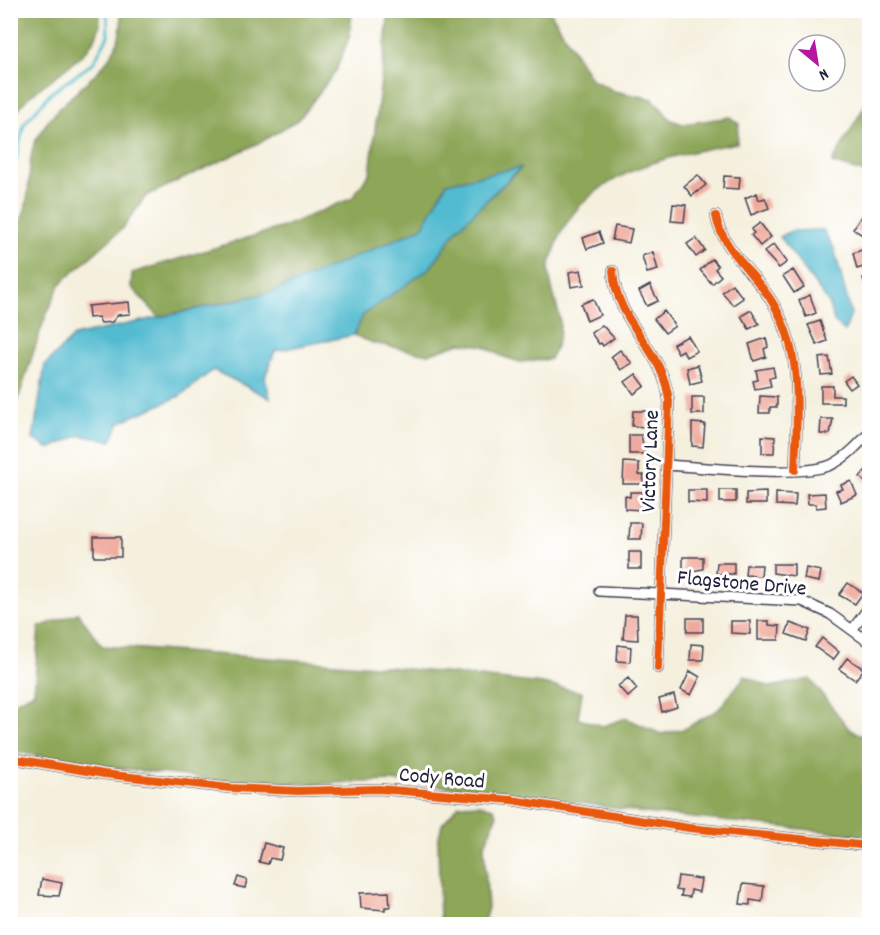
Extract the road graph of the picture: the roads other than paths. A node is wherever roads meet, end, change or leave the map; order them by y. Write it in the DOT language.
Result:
graph roads {
  1 [pos="716,216"];
  2 [pos="613,271"];
  3 [pos="870,432"];
  4 [pos="666,465"];
  5 [pos="795,470"];
  6 [pos="599,591"];
  7 [pos="661,594"];
  8 [pos="870,606"];
  9 [pos="852,630"];
  10 [pos="870,643"];
  11 [pos="658,668"];
  12 [pos="10,758"];
  13 [pos="870,846"];
  1 -- 5 [label="street"];
  2 -- 4 [label="street, Victory Lane"];
  3 -- 5 [label="street"];
  4 -- 5 [label="street"];
  4 -- 7 [label="street, Victory Lane"];
  6 -- 7 [label="street, Flagstone Drive"];
  7 -- 9 [label="street, Flagstone Drive"];
  7 -- 11 [label="street, Victory Lane"];
  8 -- 9 [label="street"];
  9 -- 10 [label="street, Flagstone Drive"];
  12 -- 13 [label="street, Cody Road"];
}
